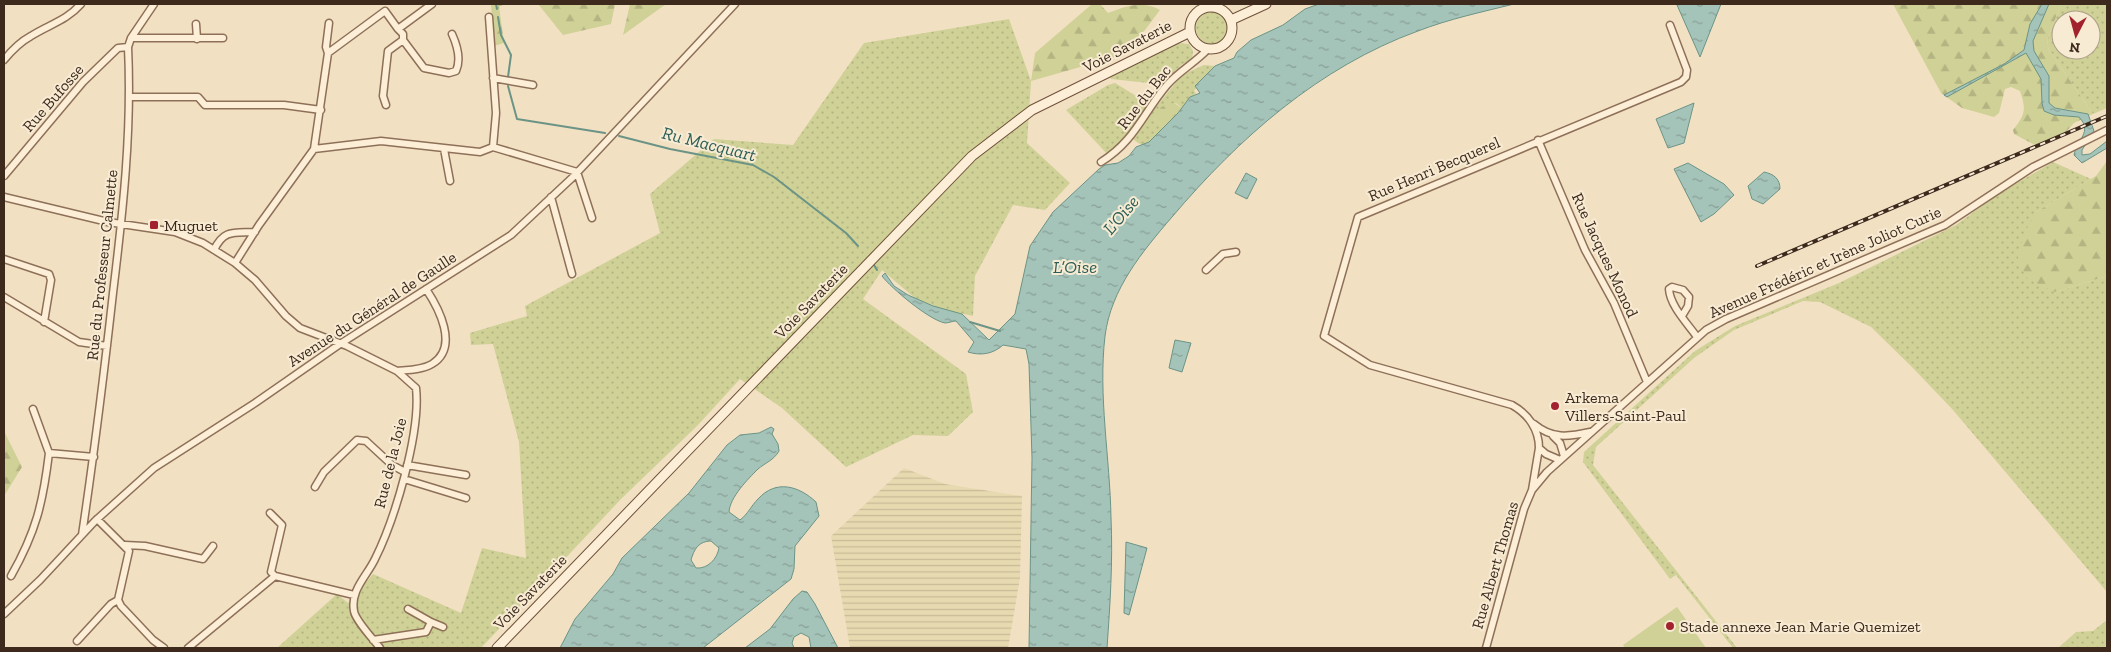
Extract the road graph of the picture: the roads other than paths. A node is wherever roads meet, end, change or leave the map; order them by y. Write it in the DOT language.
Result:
graph roads {
  1 [pos="81,4"];
  2 [pos="154,4"];
  3 [pos="380,4"];
  4 [pos="432,4"];
  5 [pos="735,4"];
  6 [pos="1266,4"];
  7 [pos="1209,5"];
  8 [pos="385,11"];
  9 [pos="489,17"];
  10 [pos="1231,20"];
  11 [pos="329,23"];
  12 [pos="196,24"];
  13 [pos="1670,25"];
  14 [pos="398,29"];
  15 [pos="1190,32"];
  16 [pos="452,34"];
  17 [pos="131,38"];
  18 [pos="223,38"];
  19 [pos="197,39"];
  20 [pos="403,40"];
  21 [pos="128,47"];
  22 [pos="1208,49"];
  23 [pos="328,53"];
  24 [pos="4,60"];
  25 [pos="493,78"];
  26 [pos="533,85"];
  27 [pos="130,97"];
  28 [pos="386,105"];
  29 [pos="321,110"];
  30 [pos="2107,130"];
  31 [pos="1538,140"];
  32 [pos="493,147"];
  33 [pos="314,149"];
  34 [pos="444,149"];
  35 [pos="1102,162"];
  36 [pos="577,172"];
  37 [pos="4,176"];
  38 [pos="450,181"];
  39 [pos="4,197"];
  40 [pos="551,197"];
  41 [pos="592,218"];
  42 [pos="121,225"];
  43 [pos="255,232"];
  44 [pos="214,250"];
  45 [pos="1236,252"];
  46 [pos="4,259"];
  47 [pos="236,263"];
  48 [pos="1206,270"];
  49 [pos="572,274"];
  50 [pos="426,289"];
  51 [pos="4,297"];
  52 [pos="1682,316"];
  53 [pos="44,322"];
  54 [pos="1697,337"];
  55 [pos="340,344"];
  56 [pos="107,346"];
  57 [pos="397,371"];
  58 [pos="1647,382"];
  59 [pos="33,410"];
  60 [pos="1532,424"];
  61 [pos="1590,432"];
  62 [pos="1550,434"];
  63 [pos="1538,439"];
  64 [pos="1539,448"];
  65 [pos="49,453"];
  66 [pos="94,457"];
  67 [pos="1562,458"];
  68 [pos="405,472"];
  69 [pos="466,475"];
  70 [pos="315,487"];
  71 [pos="1532,490"];
  72 [pos="466,498"];
  73 [pos="270,513"];
  74 [pos="97,519"];
  75 [pos="82,536"];
  76 [pos="125,545"];
  77 [pos="213,546"];
  78 [pos="11,576"];
  79 [pos="275,576"];
  80 [pos="354,594"];
  81 [pos="118,600"];
  82 [pos="408,609"];
  83 [pos="4,614"];
  84 [pos="431,622"];
  85 [pos="443,627"];
  86 [pos="373,640"];
  87 [pos="77,641"];
  88 [pos="164,648"];
  89 [pos="188,648"];
  90 [pos="380,648"];
  91 [pos="497,648"];
  92 [pos="1486,648"];
  1 -- 24 [label="street"];
  2 -- 17 [label="street, Rue du Professeur Calmette"];
  3 -- 8 [label="street"];
  4 -- 14 [label="street"];
  5 -- 36 [label="street, Avenue du Général de Gaulle"];
  6 -- 10 [label="main road"];
  7 -- 10 [label="main road"];
  7 -- 15 [label="main road"];
  8 -- 14 [label="street"];
  8 -- 23 [label="street"];
  9 -- 25 [label="street"];
  10 -- 22 [label="main road"];
  11 -- 23 [label="street"];
  12 -- 19 [label="street"];
  13 -- 31 [label="street, Rue Henri Becquerel"];
  14 -- 20 [label="street"];
  15 -- 22 [label="main road"];
  15 -- 91 [label="main road, Voie Savaterie"];
  16 -- 20 [label="street"];
  17 -- 19 [label="street"];
  17 -- 21 [label="street, Rue du Professeur Calmette"];
  18 -- 19 [label="street"];
  20 -- 28 [label="street"];
  21 -- 27 [label="street, Rue du Professeur Calmette"];
  21 -- 37 [label="street, Rue Bufosse"];
  22 -- 35 [label="street, Rue du Bac"];
  23 -- 29 [label="street"];
  25 -- 26 [label="street"];
  25 -- 32 [label="street"];
  27 -- 29 [label="street"];
  27 -- 42 [label="street, Rue du Professeur Calmette"];
  29 -- 33 [label="street"];
  30 -- 54 [label="street, Avenue Frédéric et Irène Joliot Curie"];
  31 -- 58 [label="street, Rue Jacques Monod"];
  31 -- 60 [label="street, Rue Henri Becquerel"];
  32 -- 34 [label="street"];
  32 -- 36 [label="street"];
  33 -- 34 [label="street"];
  33 -- 43 [label="street"];
  34 -- 38 [label="street"];
  36 -- 40 [label="street, Avenue du Général de Gaulle"];
  36 -- 41 [label="street"];
  39 -- 42 [label="street, Rue de la Joie"];
  40 -- 49 [label="street"];
  40 -- 50 [label="street, Avenue du Général de Gaulle"];
  42 -- 44 [label="street, Rue de la Joie"];
  42 -- 56 [label="street, Rue du Professeur Calmette"];
  43 -- 44 [label="street"];
  43 -- 47 [label="street"];
  44 -- 47 [label="street, Rue de la Joie"];
  45 -- 48 [label="street"];
  46 -- 53 [label="street"];
  47 -- 55 [label="street, Rue de la Joie"];
  50 -- 55 [label="street, Avenue du Général de Gaulle"];
  50 -- 57 [label="street"];
  51 -- 53 [label="street"];
  52 -- 54 [label="street"];
  53 -- 56 [label="street"];
  54 -- 58 [label="street, Avenue Frédéric et Irène Joliot Curie"];
  55 -- 57 [label="street, Rue de la Joie"];
  55 -- 74 [label="street, Avenue du Général de Gaulle"];
  56 -- 66 [label="street, Rue du Professeur Calmette"];
  57 -- 68 [label="street, Rue de la Joie"];
  58 -- 61 [label="street, Avenue Frédéric et Irène Joliot Curie"];
  59 -- 65 [label="street"];
  60 -- 62 [label="street"];
  60 -- 63 [label="street"];
  61 -- 62 [label="street"];
  61 -- 67 [label="street, Avenue Frédéric et Irène Joliot Curie"];
  62 -- 63 [label="street"];
  62 -- 67 [label="street"];
  63 -- 64 [label="street"];
  64 -- 67 [label="street"];
  64 -- 71 [label="street"];
  65 -- 66 [label="street"];
  65 -- 78 [label="street"];
  66 -- 75 [label="street, Rue du Professeur Calmette"];
  67 -- 71 [label="street, Avenue Frédéric et Irène Joliot Curie"];
  68 -- 69 [label="street"];
  68 -- 70 [label="street"];
  68 -- 72 [label="street"];
  68 -- 80 [label="street, Rue de la Joie"];
  71 -- 92 [label="street, Rue Albert Thomas"];
  73 -- 79 [label="street"];
  74 -- 75 [label="street, Avenue du Général de Gaulle"];
  74 -- 76 [label="street"];
  75 -- 83 [label="street, Avenue du Général de Gaulle"];
  76 -- 77 [label="street"];
  76 -- 81 [label="street"];
  79 -- 80 [label="street"];
  79 -- 89 [label="street"];
  80 -- 86 [label="street"];
  81 -- 87 [label="street"];
  81 -- 88 [label="street"];
  82 -- 84 [label="street"];
  84 -- 85 [label="street"];
  84 -- 86 [label="street"];
  86 -- 90 [label="street"];
}
